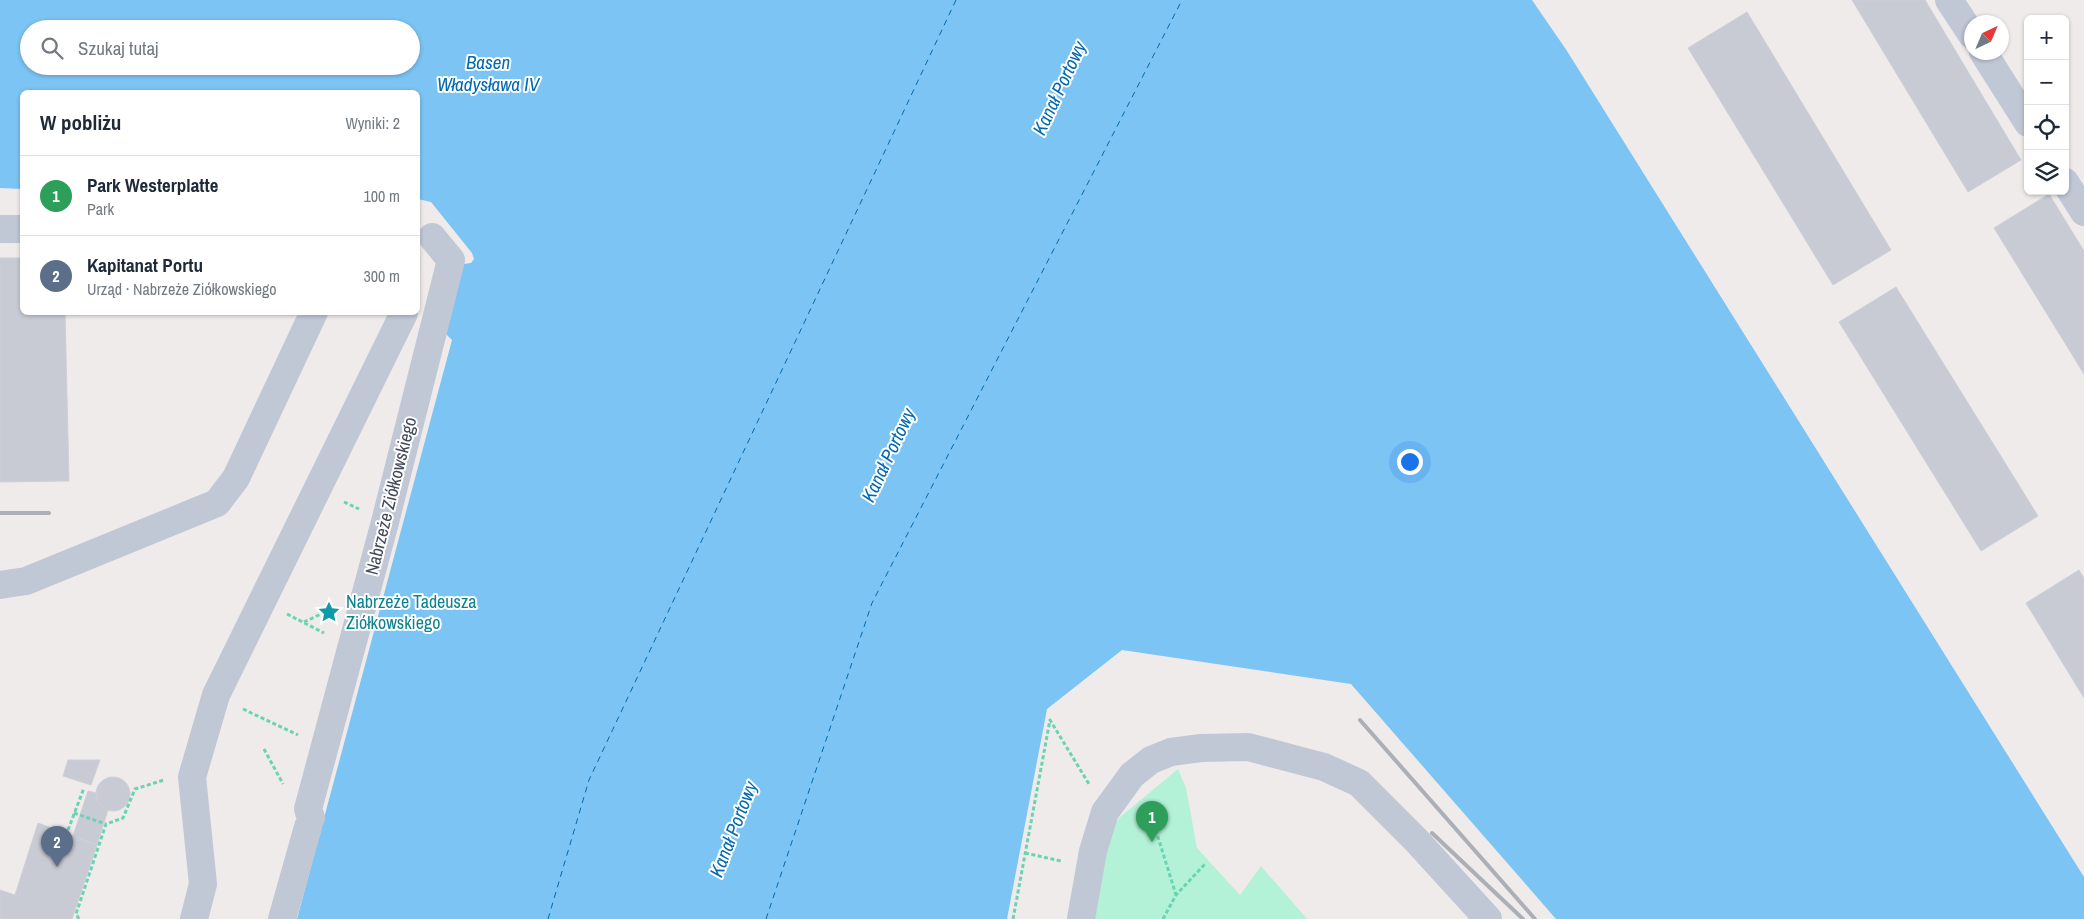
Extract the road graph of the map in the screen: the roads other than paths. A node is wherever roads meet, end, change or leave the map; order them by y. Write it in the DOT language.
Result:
graph roads {
  1 [pos="1949,0"];
  2 [pos="1964,23"];
  3 [pos="1988,60"];
  4 [pos="2024,118"];
  5 [pos="2069,188"];
  6 [pos="2084,212"];
  7 [pos="0,229"];
  8 [pos="20,229"];
  9 [pos="432,237"];
  10 [pos="313,315"];
  11 [pos="403,315"];
  12 [pos="0,585"];
  13 [pos="194,919"];
  14 [pos="282,919"];
  15 [pos="1080,919"];
  16 [pos="1488,919"];
  1 -- 2 [label="street"];
  3 -- 4 [label="street"];
  5 -- 6 [label="street"];
  7 -- 8 [label="street"];
  9 -- 14 [label="street, Nabrzeże Ziółkowskiego"];
  10 -- 12 [label="street"];
  11 -- 13 [label="street"];
  15 -- 16 [label="street"];
}
